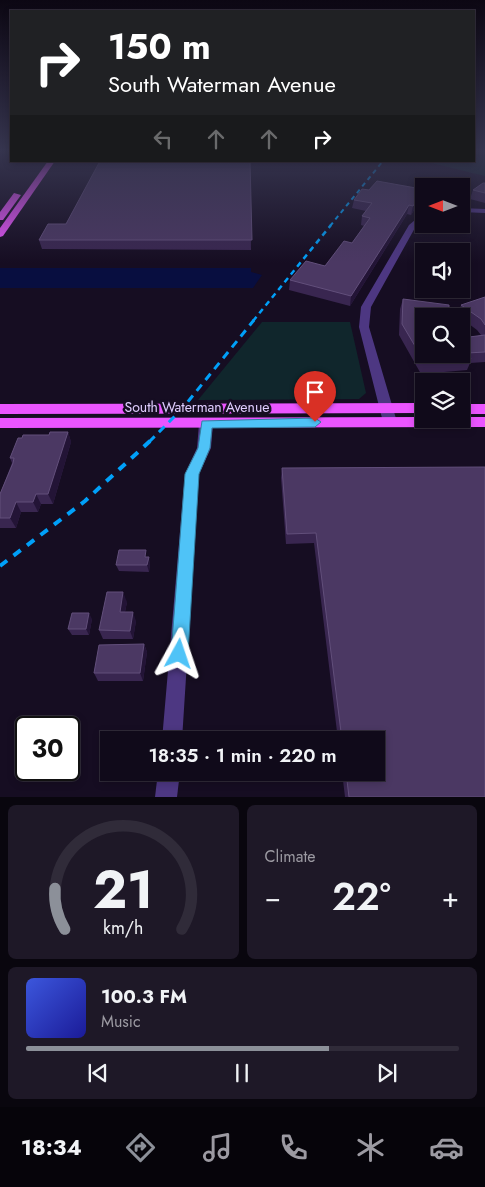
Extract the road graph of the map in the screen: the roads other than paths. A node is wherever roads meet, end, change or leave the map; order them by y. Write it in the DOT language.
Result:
graph roads {
  1 [pos="22,188"];
  2 [pos="33,188"];
  3 [pos="470,210"];
  4 [pos="485,211"];
  5 [pos="0,218"];
  6 [pos="415,224"];
  7 [pos="0,234"];
  8 [pos="388,408"];
  9 [pos="415,408"];
  10 [pos="0,409"];
  11 [pos="470,409"];
  12 [pos="485,409"];
  13 [pos="390,422"];
  14 [pos="485,422"];
  15 [pos="0,423"];
  16 [pos="206,424"];
  17 [pos="173,731"];
  18 [pos="168,781"];
  19 [pos="166,797"];
  1 -- 5 [label="main road"];
  2 -- 7 [label="main road"];
  3 -- 4 [label="street"];
  6 -- 8 [label="street"];
  8 -- 9 [label="main road, South Waterman Avenue"];
  8 -- 10 [label="main road, South Waterman Avenue"];
  8 -- 13 [label="street"];
  11 -- 12 [label="main road"];
  13 -- 14 [label="main road, South Waterman Avenue"];
  13 -- 16 [label="main road, South Waterman Avenue"];
  15 -- 16 [label="main road, South Waterman Avenue"];
  16 -- 17 [label="street"];
  18 -- 19 [label="street"];
}
